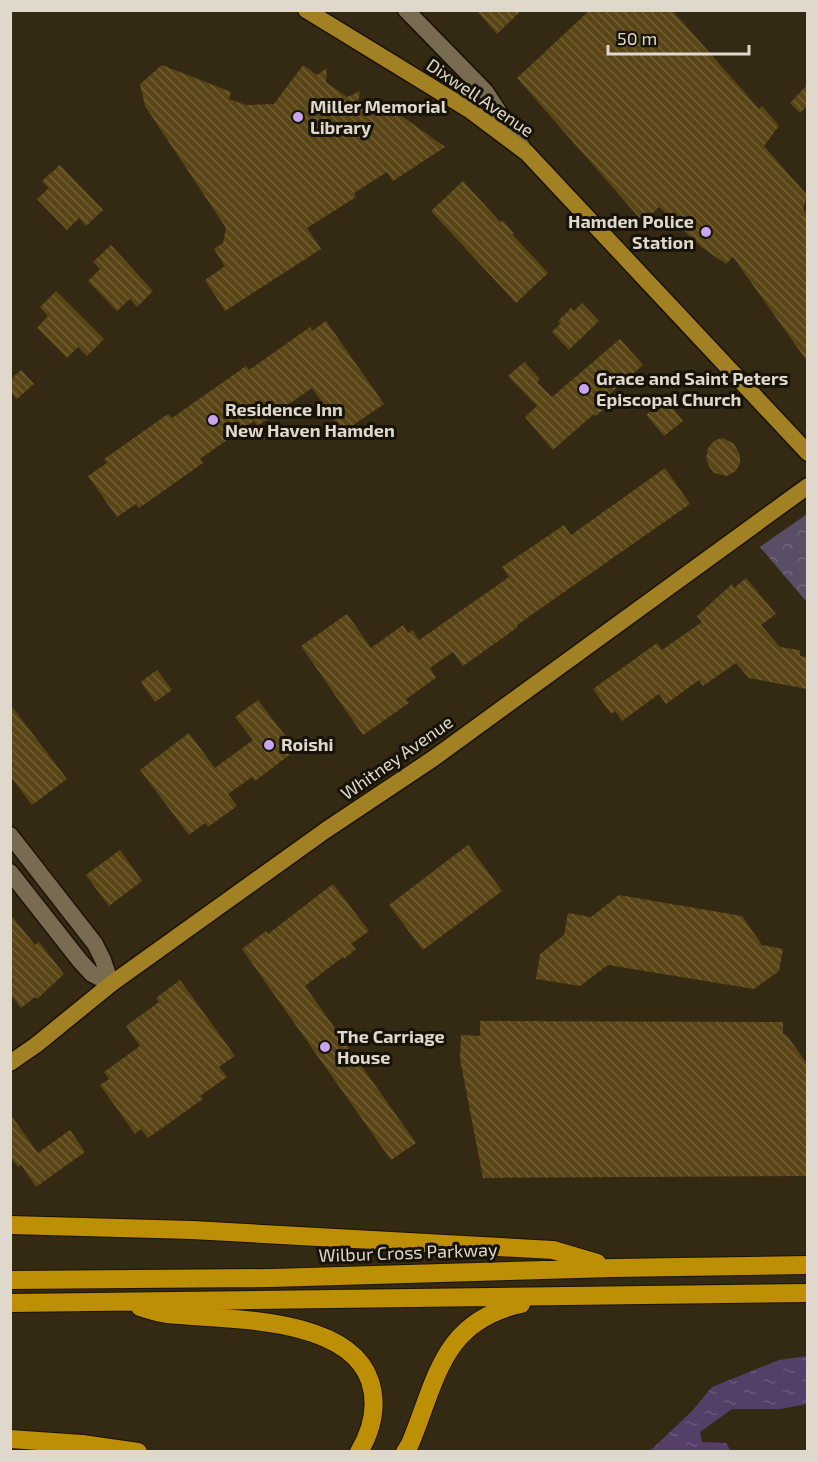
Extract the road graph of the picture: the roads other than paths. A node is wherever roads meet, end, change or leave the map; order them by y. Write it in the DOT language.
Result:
graph roads {
  1 [pos="406,10"];
  2 [pos="310,11"];
  3 [pos="527,153"];
  4 [pos="807,453"];
  5 [pos="807,486"];
  6 [pos="10,835"];
  7 [pos="10,872"];
  8 [pos="52,889"];
  9 [pos="34,903"];
  10 [pos="111,984"];
  11 [pos="10,1062"];
  12 [pos="10,1224"];
  13 [pos="807,1265"];
  14 [pos="613,1268"];
  15 [pos="10,1280"];
  16 [pos="807,1293"];
  17 [pos="554,1296"];
  18 [pos="121,1301"];
  19 [pos="10,1303"];
  20 [pos="10,1439"];
  21 [pos="138,1452"];
  22 [pos="359,1452"];
  23 [pos="405,1452"];
  1 -- 3 [label="street"];
  2 -- 3 [label="main road, Dixwell Avenue"];
  3 -- 4 [label="main road, Dixwell Avenue"];
  5 -- 10 [label="main road, Whitney Avenue"];
  6 -- 8 [label="street"];
  7 -- 9 [label="street"];
  8 -- 9 [label="street"];
  8 -- 10 [label="street"];
  9 -- 10 [label="street"];
  10 -- 11 [label="main road, Whitney Avenue"];
  12 -- 14 [label="highway"];
  13 -- 14 [label="highway, Wilbur Cross Parkway"];
  14 -- 15 [label="highway, Wilbur Cross Parkway"];
  16 -- 17 [label="highway"];
  17 -- 18 [label="highway"];
  17 -- 23 [label="highway"];
  18 -- 19 [label="highway"];
  18 -- 22 [label="highway"];
  20 -- 21 [label="highway"];
}
